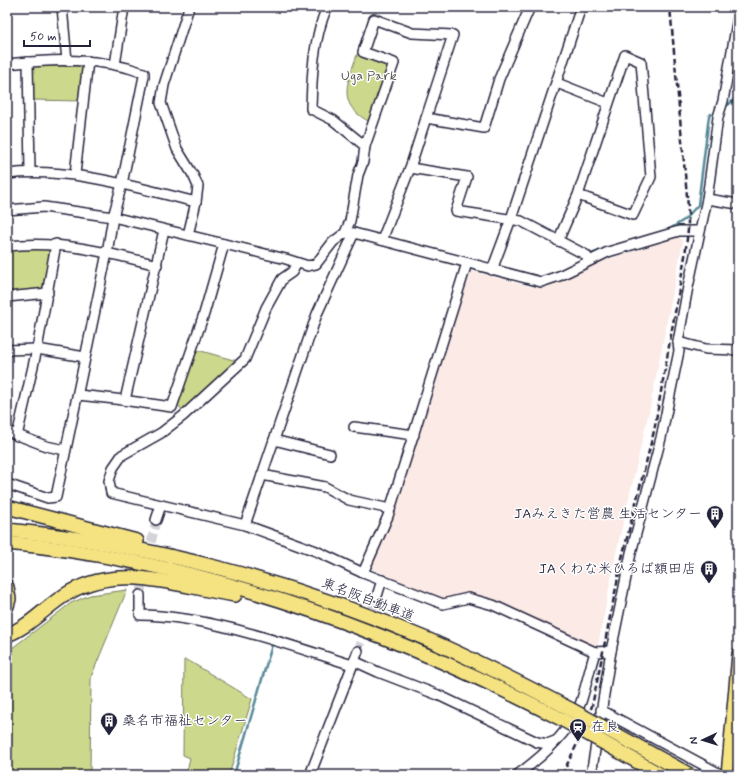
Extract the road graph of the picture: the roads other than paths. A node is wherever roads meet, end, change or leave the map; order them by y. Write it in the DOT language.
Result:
graph roads {
  1 [pos="62,7"];
  2 [pos="124,7"];
  3 [pos="189,7"];
  4 [pos="327,7"];
  5 [pos="530,7"];
  6 [pos="581,7"];
  7 [pos="738,17"];
  8 [pos="67,60"];
  9 [pos="88,61"];
  10 [pos="28,62"];
  11 [pos="7,64"];
  12 [pos="115,65"];
  13 [pos="557,83"];
  14 [pos="608,103"];
  15 [pos="426,118"];
  16 [pos="365,146"];
  17 [pos="410,168"];
  18 [pos="30,171"];
  19 [pos="7,174"];
  20 [pos="75,174"];
  21 [pos="122,184"];
  22 [pos="578,195"];
  23 [pos="707,199"];
  24 [pos="196,202"];
  25 [pos="738,204"];
  26 [pos="7,210"];
  27 [pos="113,217"];
  28 [pos="511,219"];
  29 [pos="164,230"];
  30 [pos="700,231"];
  31 [pos="349,233"];
  32 [pos="188,235"];
  33 [pos="382,240"];
  34 [pos="558,241"];
  35 [pos="56,244"];
  36 [pos="224,244"];
  37 [pos="7,246"];
  38 [pos="107,253"];
  39 [pos="589,260"];
  40 [pos="297,263"];
  41 [pos="467,263"];
  42 [pos="157,265"];
  43 [pos="492,270"];
  44 [pos="48,293"];
  45 [pos="7,297"];
  46 [pos="678,342"];
  47 [pos="37,349"];
  48 [pos="7,350"];
  49 [pos="738,350"];
  50 [pos="85,357"];
  51 [pos="78,396"];
  52 [pos="125,400"];
  53 [pos="172,407"];
  54 [pos="183,416"];
  55 [pos="354,427"];
  56 [pos="7,431"];
  57 [pos="414,435"];
  58 [pos="17,436"];
  59 [pos="274,440"];
  60 [pos="65,450"];
  61 [pos="330,454"];
  62 [pos="262,475"];
  63 [pos="7,484"];
  64 [pos="161,505"];
  65 [pos="7,507"];
  66 [pos="390,509"];
  67 [pos="156,520"];
  68 [pos="245,525"];
  69 [pos="7,530"];
  70 [pos="7,542"];
  71 [pos="363,573"];
  72 [pos="382,580"];
  73 [pos="7,587"];
  74 [pos="292,589"];
  75 [pos="140,595"];
  76 [pos="377,596"];
  77 [pos="290,602"];
  78 [pos="7,606"];
  79 [pos="7,635"];
  80 [pos="358,651"];
  81 [pos="612,651"];
  82 [pos="595,652"];
  83 [pos="738,654"];
  84 [pos="353,663"];
  85 [pos="601,710"];
  86 [pos="555,741"];
  87 [pos="310,775"];
  88 [pos="517,775"];
  89 [pos="591,775"];
  90 [pos="661,775"];
  91 [pos="690,775"];
  92 [pos="722,775"];
  93 [pos="727,775"];
  1 -- 8 [label="street"];
  2 -- 12 [label="street"];
  3 -- 24 [label="street"];
  4 -- 16 [label="street"];
  5 -- 15 [label="street"];
  6 -- 13 [label="street"];
  7 -- 23 [label="street"];
  8 -- 9 [label="street"];
  8 -- 10 [label="street"];
  9 -- 12 [label="street"];
  9 -- 20 [label="street"];
  10 -- 11 [label="street"];
  10 -- 18 [label="street"];
  12 -- 21 [label="street"];
  13 -- 14 [label="street"];
  13 -- 28 [label="street"];
  14 -- 22 [label="street"];
  14 -- 22 [label="street"];
  15 -- 16 [label="street"];
  15 -- 17 [label="street"];
  16 -- 31 [label="street"];
  17 -- 28 [label="street"];
  17 -- 33 [label="street"];
  18 -- 19 [label="street"];
  18 -- 20 [label="street"];
  20 -- 21 [label="street"];
  21 -- 24 [label="street"];
  21 -- 27 [label="street"];
  22 -- 34 [label="street"];
  23 -- 25 [label="street"];
  23 -- 30 [label="street"];
  24 -- 32 [label="street"];
  26 -- 27 [label="street"];
  27 -- 29 [label="street"];
  27 -- 38 [label="street"];
  28 -- 34 [label="street"];
  28 -- 43 [label="street"];
  29 -- 32 [label="street"];
  29 -- 42 [label="street"];
  30 -- 39 [label="street"];
  30 -- 46 [label="street"];
  31 -- 33 [label="street"];
  31 -- 40 [label="street"];
  31 -- 59 [label="street"];
  32 -- 36 [label="street"];
  33 -- 41 [label="street"];
  34 -- 39 [label="street"];
  35 -- 37 [label="street"];
  35 -- 38 [label="street"];
  35 -- 44 [label="street"];
  36 -- 40 [label="street"];
  36 -- 53 [label="street"];
  38 -- 42 [label="street"];
  38 -- 50 [label="street"];
  39 -- 43 [label="street"];
  40 -- 54 [label="street"];
  41 -- 43 [label="street"];
  41 -- 57 [label="street"];
  42 -- 52 [label="street"];
  44 -- 45 [label="street"];
  44 -- 47 [label="street"];
  46 -- 49 [label="street"];
  46 -- 81 [label="street"];
  47 -- 48 [label="street"];
  47 -- 50 [label="street"];
  47 -- 58 [label="street"];
  50 -- 51 [label="street"];
  51 -- 52 [label="street"];
  51 -- 60 [label="street"];
  52 -- 53 [label="street"];
  53 -- 54 [label="street"];
  54 -- 64 [label="street"];
  55 -- 57 [label="street"];
  56 -- 58 [label="street"];
  57 -- 66 [label="street"];
  58 -- 60 [label="street"];
  59 -- 61 [label="street"];
  59 -- 62 [label="street"];
  60 -- 63 [label="street"];
  62 -- 66 [label="street"];
  62 -- 68 [label="street"];
  64 -- 67 [label="street"];
  64 -- 68 [label="street"];
  65 -- 74 [label="highway"];
  66 -- 71 [label="street"];
  68 -- 71 [label="street"];
  69 -- 74 [label="highway, 東名阪自動車道"];
  70 -- 77 [label="highway, 東名阪自動車道"];
  71 -- 72 [label="street"];
  72 -- 76 [label="street"];
  72 -- 82 [label="street"];
  73 -- 78 [label="highway"];
  74 -- 91 [label="highway, 東名阪自動車道, bridge"];
  75 -- 84 [label="street"];
  77 -- 79 [label="highway"];
  77 -- 90 [label="highway, 東名阪自動車道, bridge"];
  80 -- 84 [label="street"];
  81 -- 82 [label="street"];
  81 -- 85 [label="street"];
  82 -- 86 [label="street"];
  83 -- 93 [label="main road"];
  84 -- 86 [label="street"];
  84 -- 87 [label="street"];
  85 -- 89 [label="street"];
  85 -- 92 [label="street"];
  86 -- 88 [label="street"];
}
